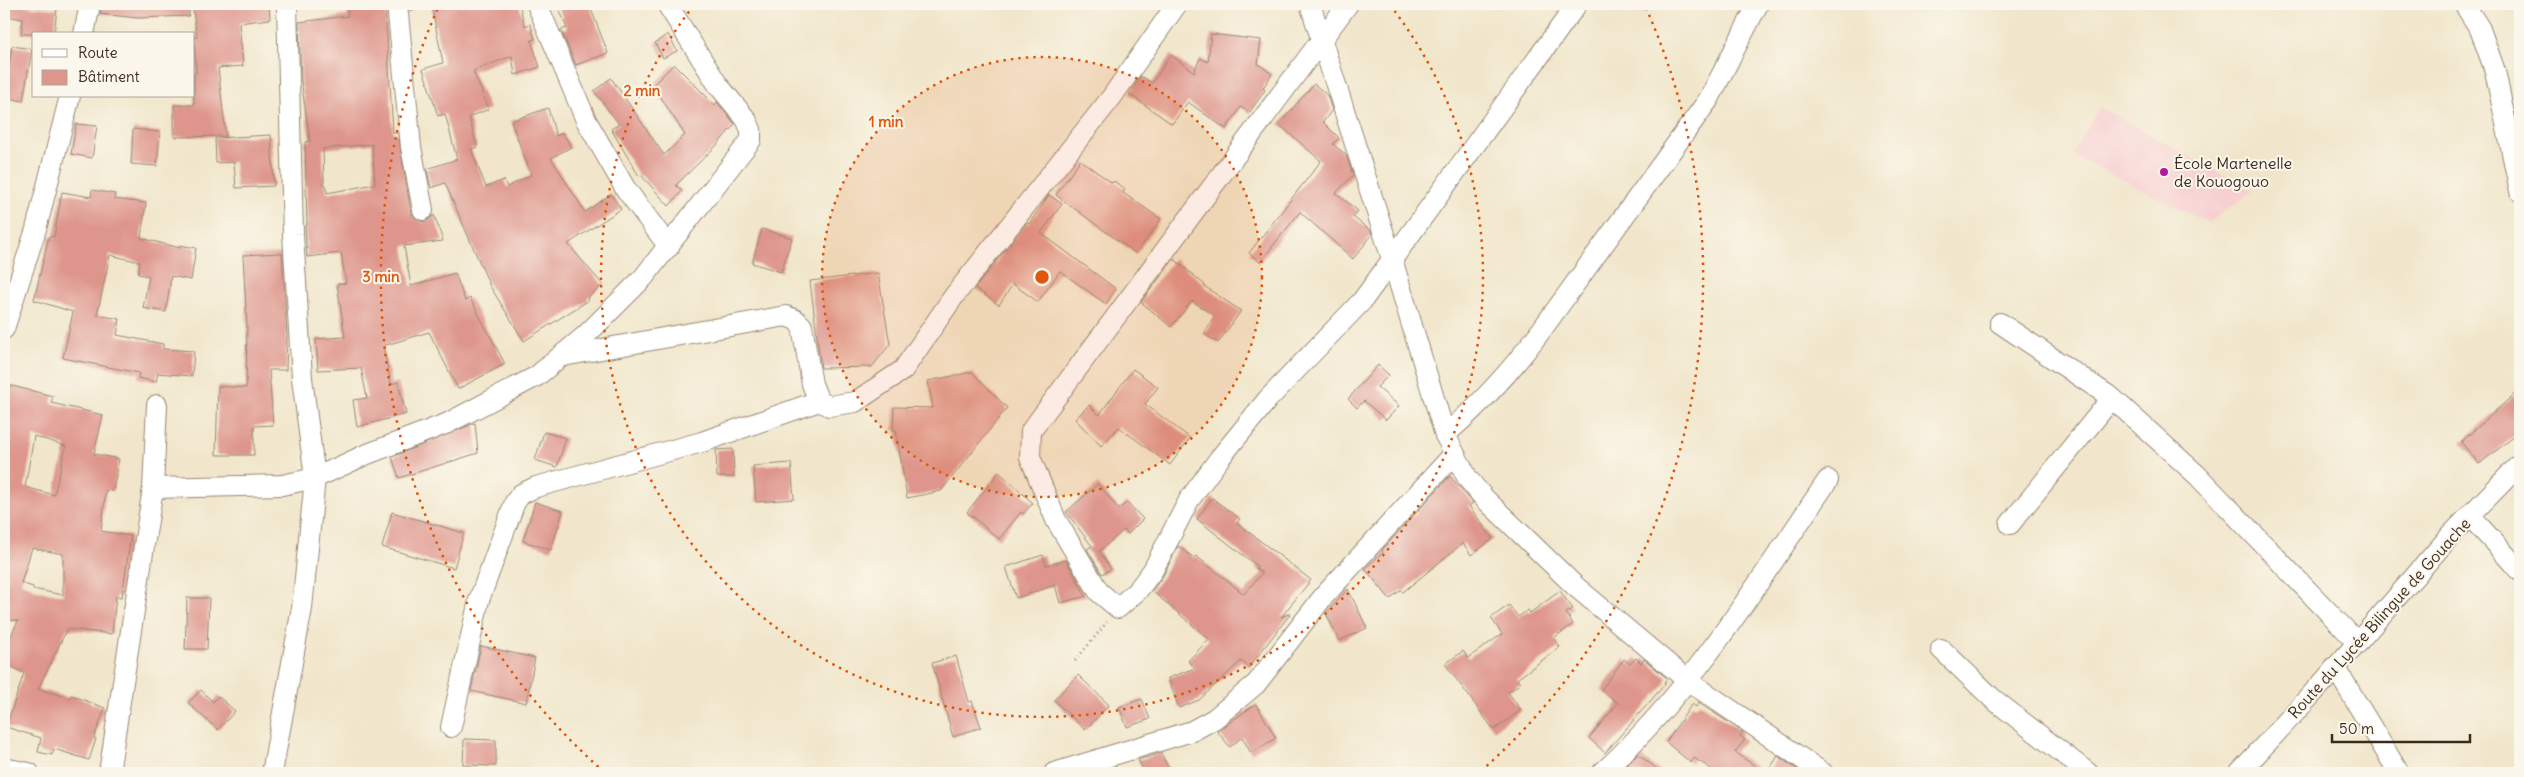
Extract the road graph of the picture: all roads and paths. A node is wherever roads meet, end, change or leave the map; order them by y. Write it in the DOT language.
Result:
graph roads {
  1 [pos="90,4"];
  2 [pos="288,4"];
  3 [pos="397,4"];
  4 [pos="537,4"];
  5 [pos="667,4"];
  6 [pos="1177,4"];
  7 [pos="1310,4"];
  8 [pos="1348,4"];
  9 [pos="1577,4"];
  10 [pos="1758,4"];
  11 [pos="2464,4"];
  12 [pos="84,32"];
  13 [pos="1322,36"];
  14 [pos="70,98"];
  15 [pos="2514,129"];
  16 [pos="2520,191"];
  17 [pos="423,210"];
  18 [pos="669,247"];
  19 [pos="1392,259"];
  20 [pos="2000,323"];
  21 [pos="4,329"];
  22 [pos="559,357"];
  23 [pos="2112,398"];
  24 [pos="820,401"];
  25 [pos="157,405"];
  26 [pos="1445,435"];
  27 [pos="1454,454"];
  28 [pos="2520,464"];
  29 [pos="315,478"];
  30 [pos="1828,480"];
  31 [pos="153,488"];
  32 [pos="2470,516"];
  33 [pos="2010,524"];
  34 [pos="2520,571"];
  35 [pos="1118,608"];
  36 [pos="2358,643"];
  37 [pos="1942,649"];
  38 [pos="1075,661"];
  39 [pos="2335,667"];
  40 [pos="1687,680"];
  41 [pos="451,727"];
  42 [pos="4,768"];
  43 [pos="2243,772"];
  44 [pos="29,773"];
  45 [pos="109,773"];
  46 [pos="272,773"];
  47 [pos="1054,773"];
  48 [pos="1602,773"];
  49 [pos="1823,773"];
  50 [pos="2088,773"];
  51 [pos="2399,773"];
  1 -- 12 [label="street"];
  2 -- 29 [label="street"];
  3 -- 17 [label="street"];
  4 -- 18 [label="street"];
  5 -- 18 [label="street"];
  6 -- 24 [label="street"];
  7 -- 13 [label="street"];
  8 -- 13 [label="street"];
  9 -- 19 [label="street"];
  10 -- 26 [label="street"];
  11 -- 15 [label="street"];
  13 -- 19 [label="street"];
  13 -- 35 [label="street"];
  14 -- 21 [label="street"];
  15 -- 16 [label="street"];
  18 -- 22 [label="street"];
  19 -- 26 [label="street"];
  19 -- 35 [label="street"];
  20 -- 23 [label="street"];
  22 -- 24 [label="street"];
  22 -- 29 [label="street"];
  23 -- 33 [label="street"];
  23 -- 36 [label="street"];
  24 -- 41 [label="street"];
  25 -- 31 [label="street"];
  26 -- 27 [label="street"];
  27 -- 40 [label="street"];
  27 -- 47 [label="street"];
  28 -- 32 [label="street, Route du Lycée Bilingue de Gouache"];
  29 -- 31 [label="street"];
  29 -- 46 [label="street"];
  30 -- 40 [label="street"];
  31 -- 45 [label="street"];
  32 -- 34 [label="street"];
  32 -- 36 [label="street, Route du Lycée Bilingue de Gouache"];
  35 -- 38 [label="path"];
  36 -- 39 [label="street, Route du Lycée Bilingue de Gouache"];
  37 -- 50 [label="street"];
  39 -- 43 [label="street, Route du Lycée Bilingue de Gouache"];
  39 -- 51 [label="street"];
  40 -- 48 [label="street"];
  40 -- 49 [label="street"];
  42 -- 44 [label="street"];
}
